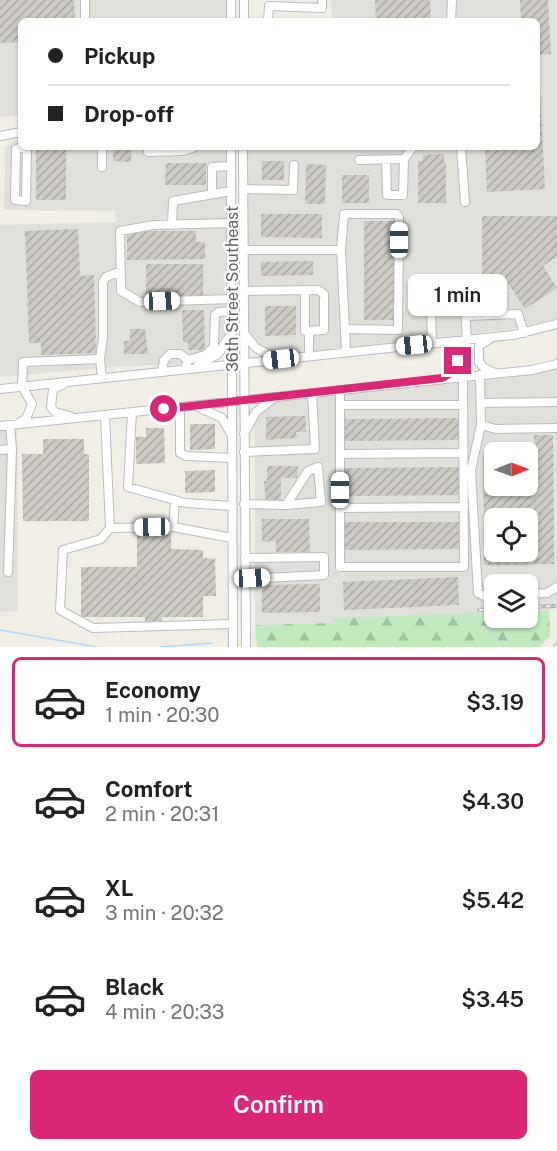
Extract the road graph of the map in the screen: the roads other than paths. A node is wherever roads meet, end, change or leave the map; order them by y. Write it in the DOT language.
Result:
graph roads {
  1 [pos="85,0"];
  2 [pos="231,0"];
  3 [pos="244,0"];
  4 [pos="322,0"];
  5 [pos="452,0"];
  6 [pos="269,3"];
  7 [pos="85,18"];
  8 [pos="231,18"];
  9 [pos="244,18"];
  10 [pos="268,18"];
  11 [pos="451,18"];
  12 [pos="18,132"];
  13 [pos="2,135"];
  14 [pos="18,149"];
  15 [pos="25,150"];
  16 [pos="102,150"];
  17 [pos="148,150"];
  18 [pos="186,150"];
  19 [pos="231,150"];
  20 [pos="243,150"];
  21 [pos="411,150"];
  22 [pos="461,150"];
  23 [pos="386,159"];
  24 [pos="404,159"];
  25 [pos="359,160"];
  26 [pos="294,165"];
  27 [pos="231,166"];
  28 [pos="102,167"];
  29 [pos="243,189"];
  30 [pos="231,191"];
  31 [pos="212,194"];
  32 [pos="465,202"];
  33 [pos="231,223"];
  34 [pos="172,225"];
  35 [pos="243,250"];
  36 [pos="341,250"];
  37 [pos="121,271"];
  38 [pos="305,290"];
  39 [pos="243,291"];
  40 [pos="231,299"];
  41 [pos="231,311"];
  42 [pos="466,316"];
  43 [pos="557,324"];
  44 [pos="345,330"];
  45 [pos="243,332"];
  46 [pos="231,333"];
  47 [pos="309,333"];
  48 [pos="524,333"];
  49 [pos="492,337"];
  50 [pos="467,340"];
  51 [pos="444,342"];
  52 [pos="432,343"];
  53 [pos="346,352"];
  54 [pos="309,356"];
  55 [pos="100,359"];
  56 [pos="281,359"];
  57 [pos="188,360"];
  58 [pos="244,364"];
  59 [pos="557,364"];
  60 [pos="232,365"];
  61 [pos="189,368"];
  62 [pos="162,371"];
  63 [pos="497,374"];
  64 [pos="480,375"];
  65 [pos="463,376"];
  66 [pos="102,378"];
  67 [pos="442,378"];
  68 [pos="69,381"];
  69 [pos="22,387"];
  70 [pos="0,389"];
  71 [pos="340,390"];
  72 [pos="312,393"];
  73 [pos="276,397"];
  74 [pos="243,400"];
  75 [pos="232,401"];
  76 [pos="557,402"];
  77 [pos="481,403"];
  78 [pos="340,405"];
  79 [pos="463,405"];
  80 [pos="193,406"];
  81 [pos="180,407"];
  82 [pos="132,412"];
  83 [pos="105,415"];
  84 [pos="76,418"];
  85 [pos="481,424"];
  86 [pos="13,425"];
  87 [pos="0,426"];
  88 [pos="557,428"];
  89 [pos="232,435"];
  90 [pos="243,435"];
  91 [pos="12,449"];
  92 [pos="0,450"];
  93 [pos="244,452"];
  94 [pos="463,453"];
  95 [pos="340,454"];
  96 [pos="232,458"];
  97 [pos="175,501"];
  98 [pos="244,504"];
  99 [pos="286,505"];
  100 [pos="232,506"];
  101 [pos="464,507"];
  102 [pos="340,508"];
  103 [pos="173,526"];
  104 [pos="110,528"];
  105 [pos="232,538"];
  106 [pos="245,558"];
  107 [pos="8,572"];
  108 [pos="245,579"];
  109 [pos="557,587"];
  110 [pos="538,594"];
  111 [pos="484,596"];
  112 [pos="233,624"];
  113 [pos="233,647"];
  114 [pos="246,647"];
  1 -- 7 [label="street"];
  2 -- 8 [label="street"];
  3 -- 9 [label="street"];
  4 -- 6 [label="street"];
  5 -- 11 [label="street"];
  6 -- 10 [label="street"];
  12 -- 13 [label="street"];
  14 -- 15 [label="street"];
  16 -- 28 [label="street"];
  17 -- 18 [label="street"];
  19 -- 27 [label="street, 36th Street Southeast"];
  20 -- 29 [label="street, 36th Street Southeast"];
  21 -- 24 [label="street"];
  22 -- 32 [label="street"];
  23 -- 24 [label="street"];
  23 -- 24 [label="street"];
  23 -- 25 [label="street"];
  26 -- 29 [label="street"];
  27 -- 30 [label="street, 36th Street Southeast"];
  27 -- 31 [label="street"];
  29 -- 35 [label="street, 36th Street Southeast"];
  30 -- 31 [label="street"];
  30 -- 33 [label="street, 36th Street Southeast"];
  31 -- 34 [label="street"];
  33 -- 34 [label="street"];
  33 -- 40 [label="street, 36th Street Southeast"];
  34 -- 37 [label="street"];
  35 -- 36 [label="street"];
  35 -- 39 [label="street, 36th Street Southeast"];
  36 -- 44 [label="street"];
  36 -- 44 [label="street"];
  37 -- 40 [label="street"];
  37 -- 55 [label="street"];
  38 -- 39 [label="street"];
  38 -- 47 [label="street"];
  38 -- 47 [label="street"];
  39 -- 45 [label="street, 36th Street Southeast"];
  40 -- 41 [label="street, 36th Street Southeast"];
  41 -- 46 [label="street, 36th Street Southeast"];
  41 -- 57 [label="street"];
  42 -- 48 [label="street"];
  42 -- 50 [label="street"];
  42 -- 52 [label="street"];
  43 -- 48 [label="street"];
  44 -- 53 [label="street"];
  45 -- 56 [label="street"];
  45 -- 58 [label="street, 36th Street Southeast"];
  46 -- 60 [label="street, 36th Street Southeast"];
  46 -- 61 [label="street"];
  47 -- 54 [label="street"];
  48 -- 49 [label="street"];
  49 -- 50 [label="street"];
  49 -- 63 [label="street"];
  50 -- 51 [label="street"];
  51 -- 52 [label="street"];
  51 -- 67 [label="street"];
  52 -- 53 [label="street"];
  53 -- 54 [label="street"];
  54 -- 56 [label="street"];
  55 -- 66 [label="street"];
  55 -- 69 [label="street"];
  56 -- 58 [label="street"];
  57 -- 61 [label="street"];
  57 -- 62 [label="street"];
  58 -- 60 [label="street"];
  58 -- 74 [label="street, 36th Street Southeast"];
  59 -- 63 [label="street"];
  60 -- 61 [label="street"];
  60 -- 75 [label="street, 36th Street Southeast"];
  61 -- 62 [label="street"];
  62 -- 66 [label="street"];
  63 -- 64 [label="street"];
  64 -- 65 [label="street"];
  64 -- 77 [label="street"];
  65 -- 67 [label="street"];
  65 -- 79 [label="street"];
  66 -- 68 [label="street"];
  67 -- 71 [label="street"];
  68 -- 69 [label="street"];
  68 -- 84 [label="street"];
  69 -- 70 [label="street"];
  69 -- 86 [label="street"];
  71 -- 72 [label="street"];
  71 -- 78 [label="street"];
  72 -- 73 [label="street"];
  72 -- 93 [label="street"];
  73 -- 74 [label="street"];
  73 -- 90 [label="street"];
  74 -- 75 [label="street"];
  74 -- 90 [label="street, 36th Street Southeast"];
  75 -- 80 [label="street"];
  75 -- 89 [label="street, 36th Street Southeast"];
  76 -- 77 [label="street"];
  77 -- 85 [label="street"];
  78 -- 79 [label="street"];
  78 -- 95 [label="street"];
  79 -- 94 [label="street"];
  80 -- 81 [label="street"];
  80 -- 89 [label="street"];
  81 -- 82 [label="street"];
  81 -- 96 [label="street"];
  82 -- 83 [label="street"];
  82 -- 97 [label="street"];
  83 -- 84 [label="street"];
  83 -- 104 [label="street"];
  84 -- 86 [label="street"];
  85 -- 88 [label="street"];
  85 -- 111 [label="street"];
  86 -- 87 [label="street"];
  86 -- 91 [label="street"];
  89 -- 96 [label="street, 36th Street Southeast"];
  90 -- 93 [label="street, 36th Street Southeast"];
  91 -- 92 [label="street"];
  91 -- 107 [label="street"];
  93 -- 98 [label="street, 36th Street Southeast"];
  94 -- 95 [label="street"];
  94 -- 101 [label="street"];
  95 -- 102 [label="street"];
  96 -- 100 [label="street, 36th Street Southeast"];
  97 -- 100 [label="street"];
  97 -- 103 [label="street"];
  98 -- 99 [label="street"];
  98 -- 106 [label="street, 36th Street Southeast"];
  99 -- 99 [label="street"];
  100 -- 105 [label="street, 36th Street Southeast"];
  101 -- 102 [label="street"];
  101 -- 102 [label="street"];
  103 -- 104 [label="street"];
  103 -- 105 [label="street"];
  104 -- 112 [label="street"];
  105 -- 112 [label="street, 36th Street Southeast"];
  106 -- 108 [label="street, 36th Street Southeast"];
  106 -- 108 [label="street"];
  108 -- 114 [label="street, 36th Street Southeast"];
  109 -- 110 [label="street"];
  112 -- 113 [label="street, 36th Street Southeast"];
}
